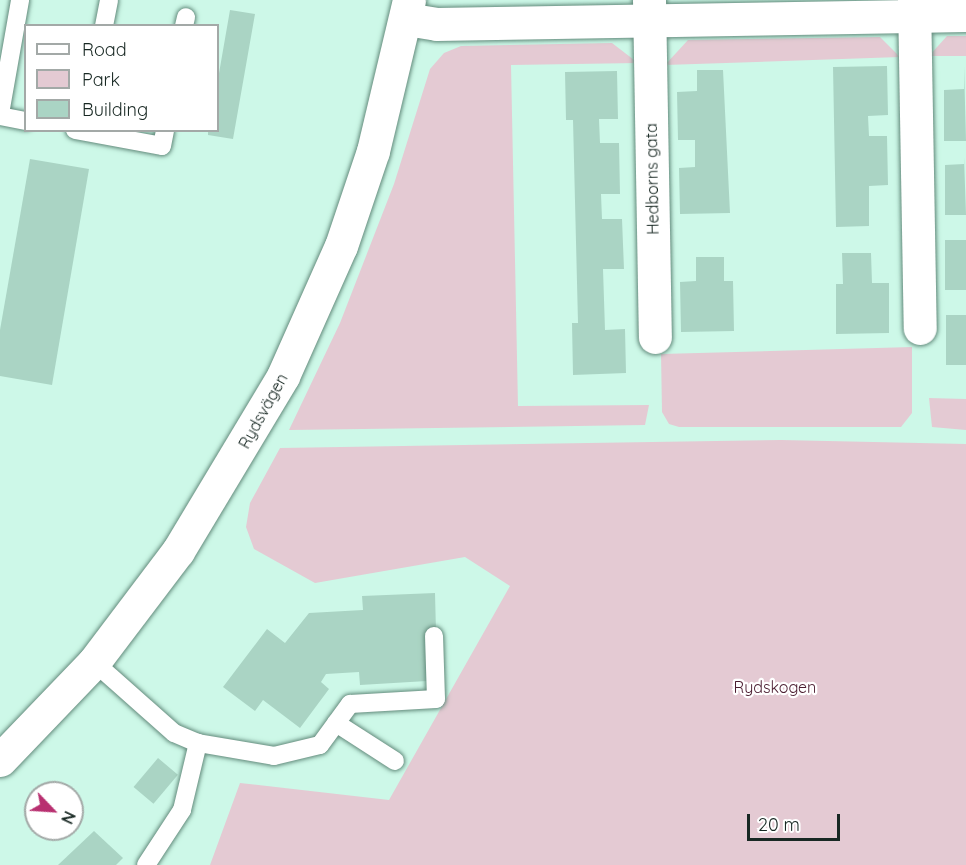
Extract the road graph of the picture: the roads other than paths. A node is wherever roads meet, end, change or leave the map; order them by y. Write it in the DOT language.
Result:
graph roads {
  1 [pos="21,0"];
  2 [pos="109,0"];
  3 [pos="914,8"];
  4 [pos="407,10"];
  5 [pos="649,11"];
  6 [pos="966,15"];
  7 [pos="104,24"];
  8 [pos="0,115"];
  9 [pos="24,121"];
  10 [pos="87,132"];
  11 [pos="165,132"];
  12 [pos="920,328"];
  13 [pos="655,337"];
  14 [pos="434,636"];
  15 [pos="94,662"];
  16 [pos="336,723"];
  17 [pos="198,743"];
  18 [pos="0,760"];
  19 [pos="395,761"];
  20 [pos="146,865"];
  1 -- 8 [label="lane"];
  2 -- 7 [label="lane"];
  3 -- 5 [label="street"];
  3 -- 6 [label="street"];
  3 -- 12 [label="street"];
  4 -- 5 [label="street"];
  4 -- 15 [label="street, Rydsvägen"];
  5 -- 13 [label="street, Hedborns gata"];
  8 -- 9 [label="lane"];
  10 -- 11 [label="lane"];
  14 -- 16 [label="lane"];
  15 -- 17 [label="lane"];
  15 -- 18 [label="street, Rydsvägen"];
  16 -- 17 [label="lane"];
  16 -- 19 [label="lane"];
  17 -- 20 [label="lane"];
}
